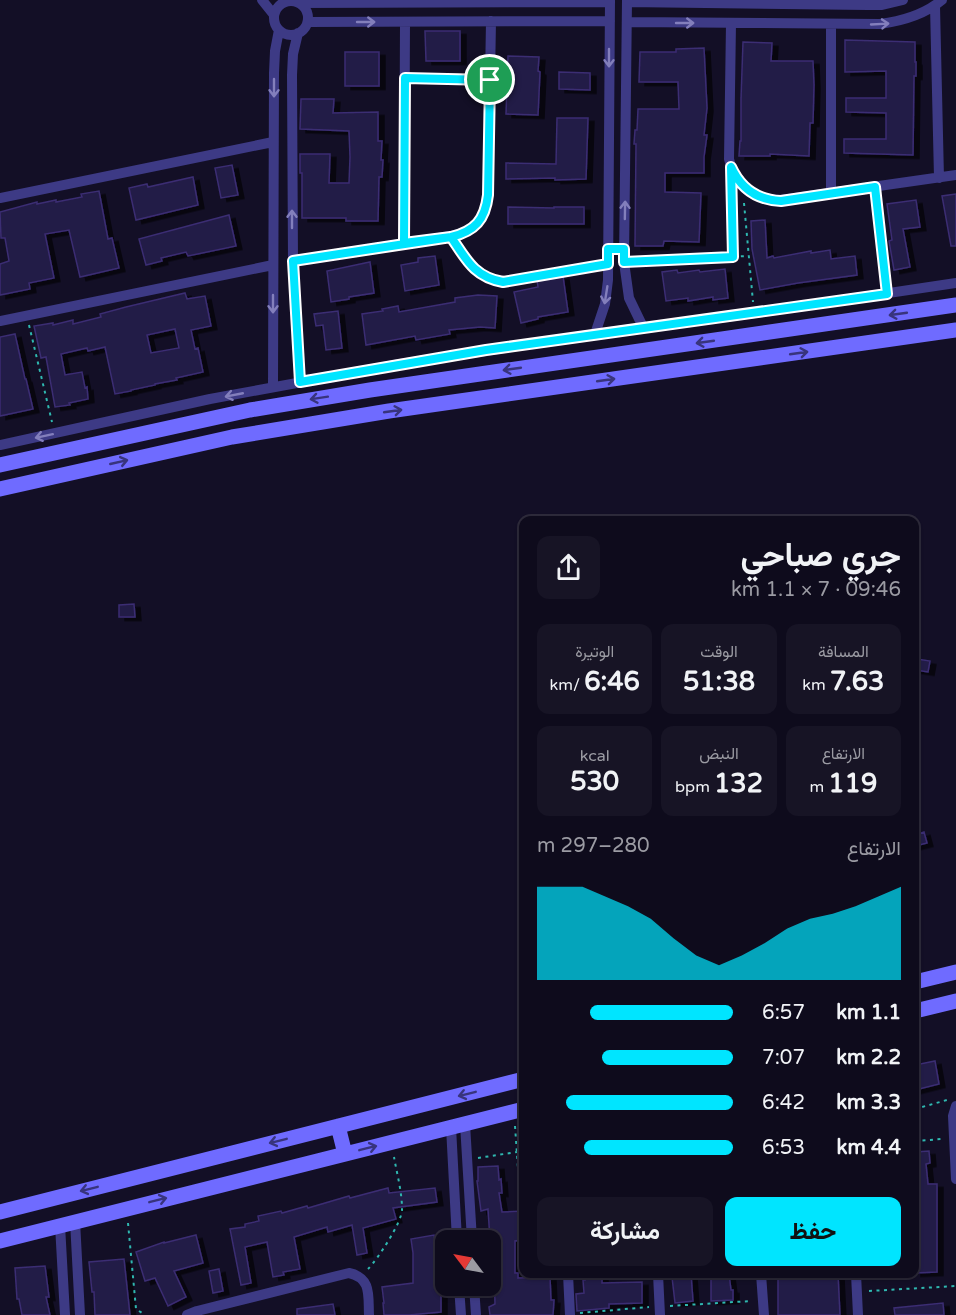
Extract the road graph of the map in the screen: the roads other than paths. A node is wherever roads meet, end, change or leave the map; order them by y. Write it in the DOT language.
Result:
graph roads {
  1 [pos="262,0"];
  2 [pos="903,0"];
  3 [pos="297,1"];
  4 [pos="491,1"];
  5 [pos="610,1"];
  6 [pos="627,1"];
  7 [pos="730,2"];
  8 [pos="938,3"];
  9 [pos="274,15"];
  10 [pos="405,21"];
  11 [pos="490,21"];
  12 [pos="610,21"];
  13 [pos="308,22"];
  14 [pos="627,22"];
  15 [pos="730,23"];
  16 [pos="831,24"];
  17 [pos="279,30"];
  18 [pos="298,33"];
  19 [pos="273,142"];
  20 [pos="731,167"];
  21 [pos="956,175"];
  22 [pos="939,178"];
  23 [pos="831,193"];
  24 [pos="0,198"];
  25 [pos="733,237"];
  26 [pos="404,243"];
  27 [pos="608,249"];
  28 [pos="624,249"];
  29 [pos="293,261"];
  30 [pos="273,265"];
  31 [pos="956,284"];
  32 [pos="956,305"];
  33 [pos="0,321"];
  34 [pos="643,327"];
  35 [pos="956,330"];
  36 [pos="595,334"];
  37 [pos="572,361"];
  38 [pos="300,382"];
  39 [pos="575,385"];
  40 [pos="273,387"];
  41 [pos="0,445"];
  42 [pos="0,465"];
  43 [pos="0,489"];
  44 [pos="956,972"];
  45 [pos="919,981"];
  46 [pos="956,1000"];
  47 [pos="919,1010"];
  48 [pos="519,1081"];
  49 [pos="956,1106"];
  50 [pos="519,1110"];
  51 [pos="458,1125"];
  52 [pos="338,1126"];
  53 [pos="345,1154"];
  54 [pos="956,1179"];
  55 [pos="0,1212"];
  56 [pos="68,1223"];
  57 [pos="457,1230"];
  58 [pos="471,1230"];
  59 [pos="0,1241"];
  60 [pos="568,1278"];
  61 [pos="658,1278"];
  62 [pos="761,1278"];
  63 [pos="856,1278"];
  64 [pos="460,1296"];
  65 [pos="475,1296"];
  66 [pos="65,1315"];
  67 [pos="80,1315"];
  68 [pos="187,1315"];
  69 [pos="369,1315"];
  70 [pos="461,1315"];
  71 [pos="476,1315"];
  72 [pos="570,1315"];
  73 [pos="660,1315"];
  74 [pos="764,1315"];
  75 [pos="858,1315"];
  1 -- 9 [label="street"];
  2 -- 7 [label="street"];
  3 -- 4 [label="street"];
  3 -- 9 [label="street"];
  3 -- 13 [label="street"];
  4 -- 5 [label="street"];
  5 -- 12 [label="street"];
  6 -- 7 [label="street"];
  6 -- 14 [label="street"];
  16 -- 8 [label="street, one-way"];
  8 -- 22 [label="street"];
  9 -- 17 [label="street"];
  10 -- 11 [label="street"];
  13 -- 10 [label="street, one-way"];
  10 -- 26 [label="street"];
  11 -- 12 [label="street"];
  11 -- 26 [label="street"];
  12 -- 27 [label="street, one-way"];
  13 -- 18 [label="street"];
  14 -- 15 [label="street, one-way"];
  28 -- 14 [label="street, one-way"];
  15 -- 16 [label="street"];
  15 -- 20 [label="street"];
  16 -- 23 [label="street"];
  17 -- 18 [label="street"];
  17 -- 19 [label="street, one-way"];
  29 -- 18 [label="street, one-way"];
  19 -- 24 [label="street"];
  19 -- 30 [label="street"];
  20 -- 23 [label="street"];
  20 -- 25 [label="lane"];
  21 -- 22 [label="street"];
  22 -- 23 [label="street"];
  26 -- 29 [label="street"];
  27 -- 28 [label="street"];
  27 -- 36 [label="street, one-way"];
  28 -- 34 [label="street"];
  29 -- 38 [label="street"];
  30 -- 33 [label="street"];
  30 -- 40 [label="street, one-way"];
  31 -- 34 [label="street"];
  32 -- 37 [label="street, one-way"];
  34 -- 36 [label="street"];
  39 -- 35 [label="street, one-way"];
  36 -- 38 [label="street"];
  37 -- 39 [label="street"];
  37 -- 42 [label="street, one-way"];
  38 -- 40 [label="street"];
  43 -- 39 [label="street, one-way"];
  40 -- 41 [label="street, one-way"];
  44 -- 45 [label="street"];
  46 -- 47 [label="street"];
  48 -- 52 [label="street, one-way"];
  49 -- 54 [label="street"];
  50 -- 51 [label="street"];
  53 -- 51 [label="street, one-way"];
  51 -- 57 [label="street"];
  51 -- 58 [label="street"];
  52 -- 53 [label="street"];
  52 -- 55 [label="street, one-way"];
  56 -- 53 [label="street, one-way"];
  56 -- 59 [label="street"];
  56 -- 66 [label="street"];
  56 -- 67 [label="street"];
  60 -- 72 [label="street"];
  61 -- 73 [label="street"];
  62 -- 74 [label="street"];
  63 -- 75 [label="street"];
  64 -- 70 [label="street"];
  65 -- 71 [label="street"];
  68 -- 69 [label="street"];
}
